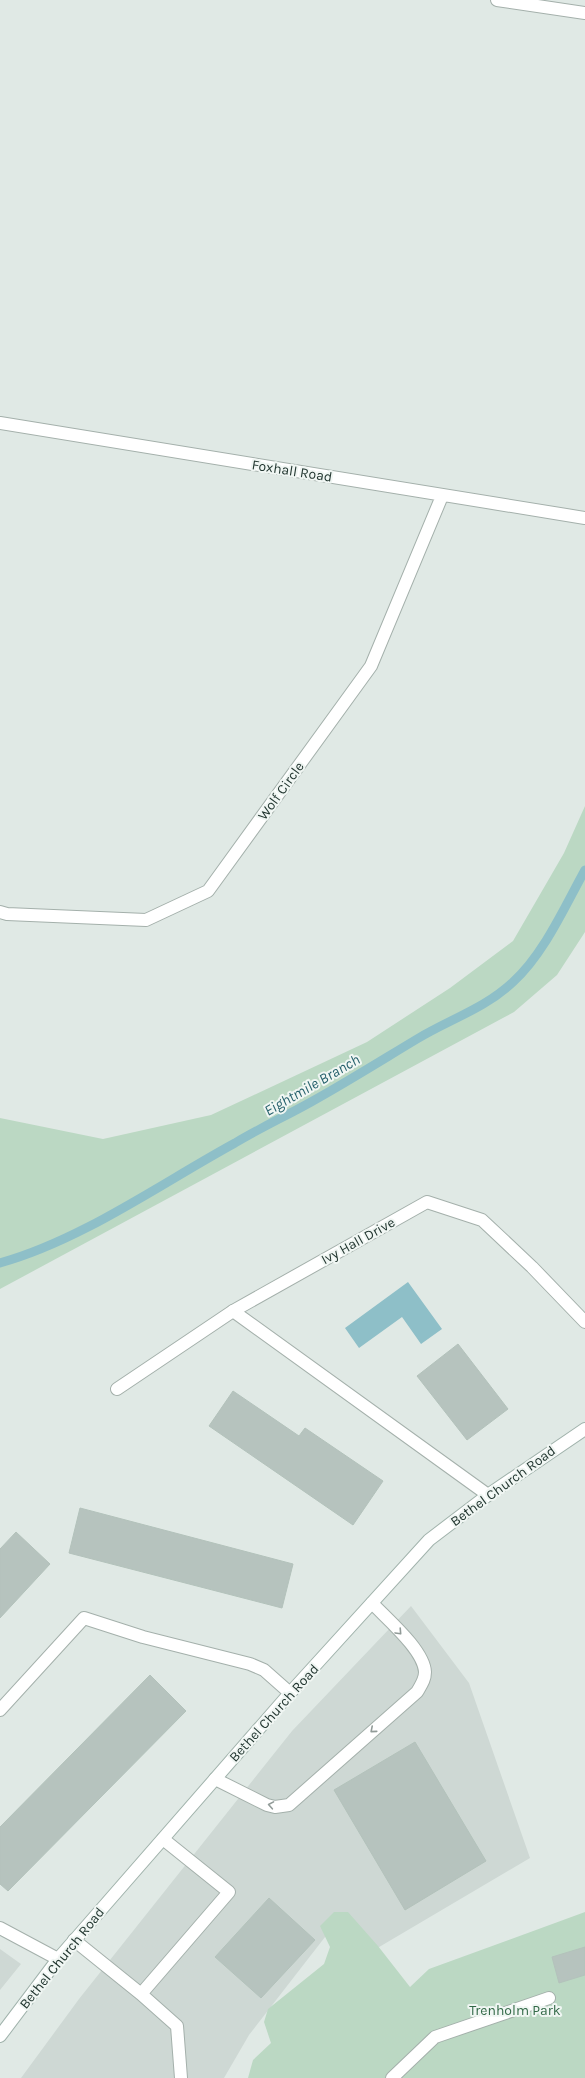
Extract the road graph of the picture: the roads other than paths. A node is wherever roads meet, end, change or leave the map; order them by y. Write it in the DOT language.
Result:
graph roads {
  1 [pos="497,0"];
  2 [pos="585,13"];
  3 [pos="0,423"];
  4 [pos="442,496"];
  5 [pos="585,518"];
  6 [pos="0,912"];
  7 [pos="233,1311"];
  8 [pos="585,1322"];
  9 [pos="117,1389"];
  10 [pos="585,1429"];
  11 [pos="488,1495"];
  12 [pos="372,1603"];
  13 [pos="290,1693"];
  14 [pos="0,1710"];
  15 [pos="215,1779"];
  16 [pos="163,1839"];
  17 [pos="0,1928"];
  18 [pos="74,1940"];
  19 [pos="58,1959"];
  20 [pos="141,1994"];
  21 [pos="549,1998"];
  22 [pos="0,2036"];
  23 [pos="181,2078"];
  24 [pos="392,2078"];
  1 -- 2 [label="street"];
  3 -- 4 [label="street, Foxhall Road"];
  4 -- 5 [label="street, Foxhall Road"];
  4 -- 6 [label="street, Wolf Circle"];
  7 -- 8 [label="street, Ivy Hall Drive"];
  7 -- 9 [label="street, Ivy Hall Drive"];
  7 -- 11 [label="street"];
  10 -- 11 [label="street, Bethel Church Road"];
  11 -- 12 [label="street, Bethel Church Road"];
  12 -- 13 [label="street, Bethel Church Road"];
  12 -- 15 [label="street, one-way"];
  13 -- 14 [label="street"];
  13 -- 15 [label="street, Bethel Church Road"];
  15 -- 16 [label="street, Bethel Church Road"];
  16 -- 18 [label="street, Bethel Church Road"];
  16 -- 20 [label="street"];
  17 -- 19 [label="street"];
  18 -- 19 [label="street, Bethel Church Road"];
  18 -- 20 [label="street"];
  19 -- 22 [label="street, Bethel Church Road"];
  20 -- 23 [label="street"];
  21 -- 24 [label="street"];
}
